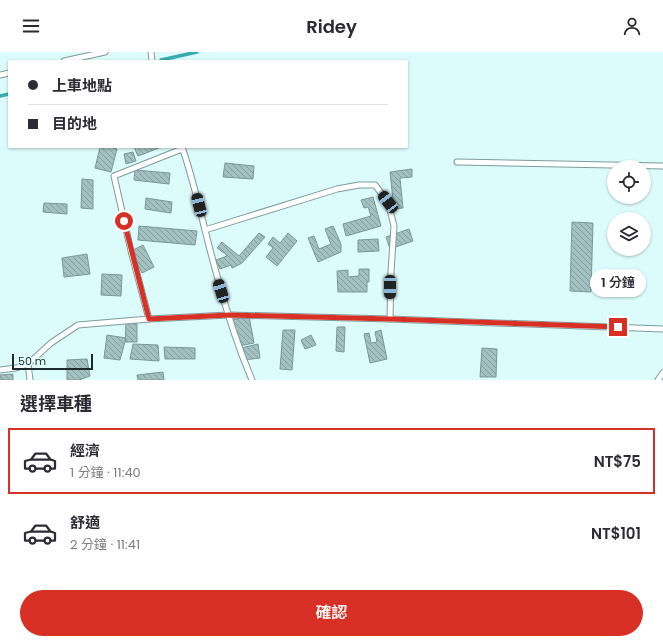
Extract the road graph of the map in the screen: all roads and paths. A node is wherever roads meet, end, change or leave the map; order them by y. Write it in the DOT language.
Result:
graph roads {
  1 [pos="105,52"];
  2 [pos="69,60"];
  3 [pos="182,148"];
  4 [pos="457,162"];
  5 [pos="663,166"];
  6 [pos="205,230"];
  7 [pos="229,315"];
  8 [pos="149,319"];
  9 [pos="390,319"];
  10 [pos="663,329"];
  11 [pos="28,364"];
  12 [pos="0,370"];
  13 [pos="663,373"];
  14 [pos="30,380"];
  15 [pos="252,380"];
  16 [pos="658,380"];
  1 -- 2 [label="lane"];
  3 -- 6 [label="lane"];
  3 -- 8 [label="lane"];
  4 -- 5 [label="lane"];
  6 -- 7 [label="lane"];
  6 -- 9 [label="lane"];
  7 -- 8 [label="lane"];
  7 -- 9 [label="lane"];
  7 -- 15 [label="lane"];
  8 -- 11 [label="lane"];
  9 -- 10 [label="lane"];
  11 -- 12 [label="lane"];
  11 -- 14 [label="lane"];
  13 -- 16 [label="lane"];
}
